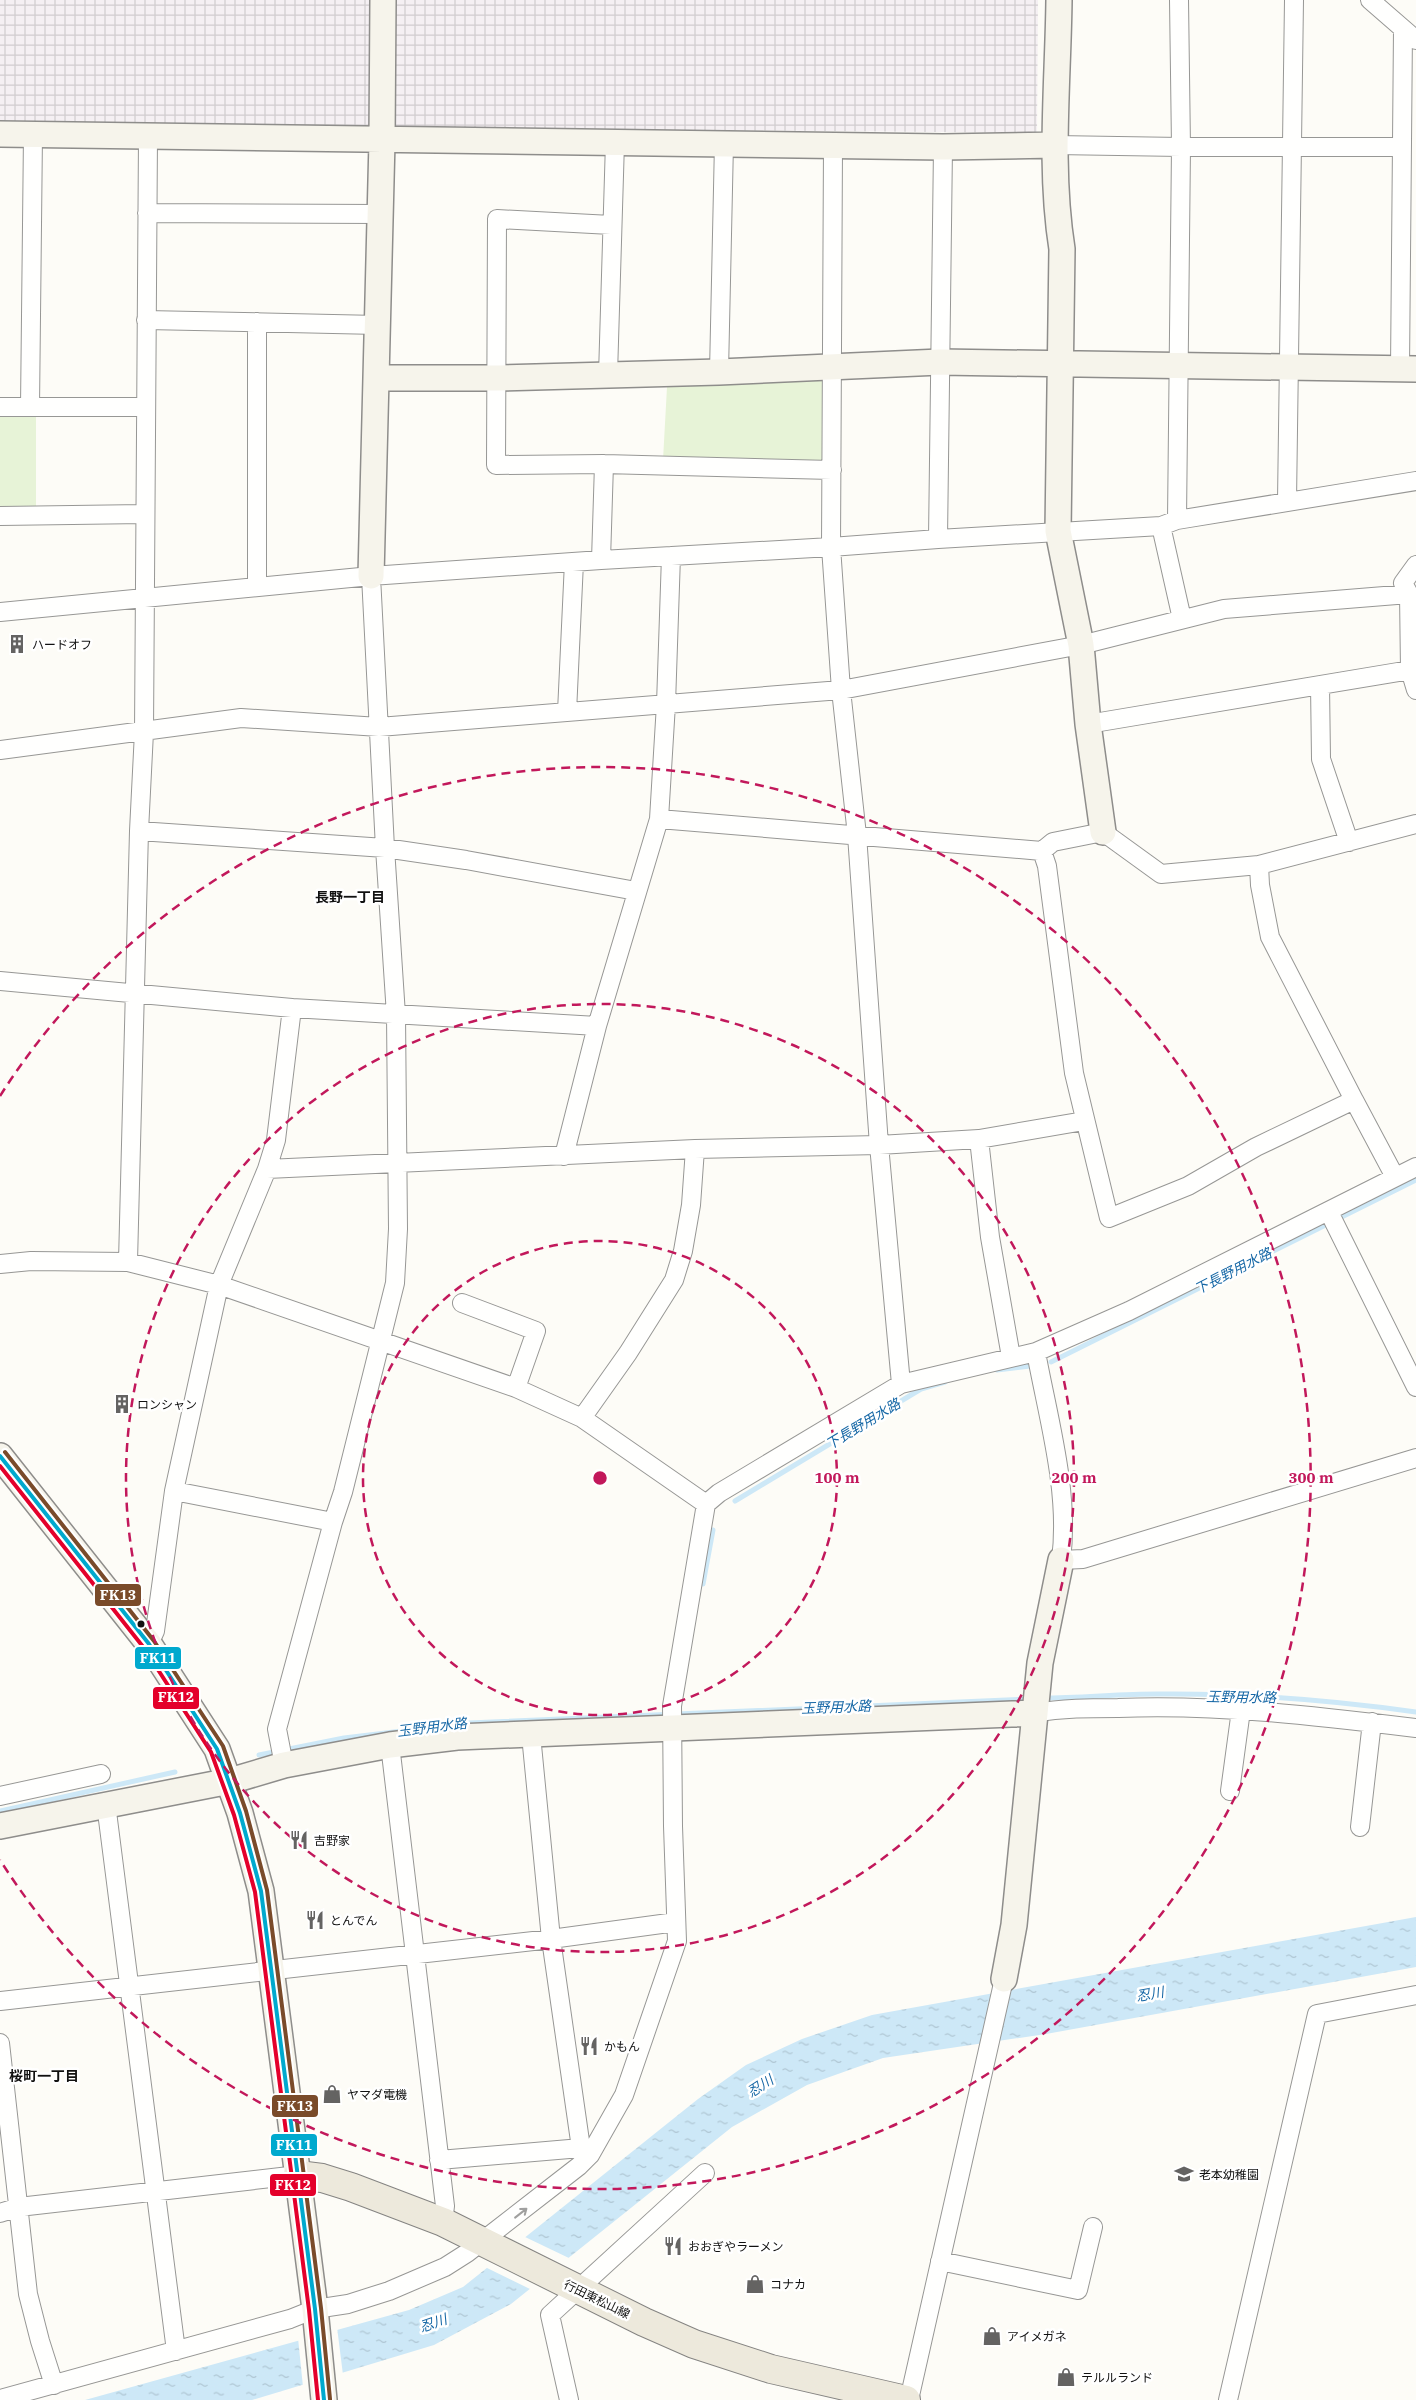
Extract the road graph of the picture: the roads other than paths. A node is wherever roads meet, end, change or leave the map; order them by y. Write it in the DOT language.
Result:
graph roads {
  1 [pos="382,0"];
  2 [pos="1059,0"];
  3 [pos="1179,0"];
  4 [pos="1294,0"];
  5 [pos="1370,0"];
  6 [pos="1409,35"];
  7 [pos="0,134"];
  8 [pos="33,134"];
  9 [pos="148,136"];
  10 [pos="382,140"];
  11 [pos="614,142"];
  12 [pos="724,143"];
  13 [pos="1055,145"];
  14 [pos="833,146"];
  15 [pos="943,147"];
  16 [pos="1181,147"];
  17 [pos="1293,147"];
  18 [pos="1402,147"];
  19 [pos="147,213"];
  20 [pos="380,214"];
  21 [pos="611,225"];
  22 [pos="146,320"];
  23 [pos="257,322"];
  24 [pos="378,325"];
  25 [pos="940,362"];
  26 [pos="1060,364"];
  27 [pos="1178,366"];
  28 [pos="832,367"];
  29 [pos="1288,367"];
  30 [pos="1408,369"];
  31 [pos="719,372"];
  32 [pos="608,375"];
  33 [pos="376,378"];
  34 [pos="497,378"];
  35 [pos="0,407"];
  36 [pos="30,407"];
  37 [pos="146,407"];
  38 [pos="604,464"];
  39 [pos="832,470"];
  40 [pos="1416,481"];
  41 [pos="1286,501"];
  42 [pos="144,514"];
  43 [pos="0,516"];
  44 [pos="1169,523"];
  45 [pos="1058,532"];
  46 [pos="938,539"];
  47 [pos="831,547"];
  48 [pos="671,556"];
  49 [pos="601,560"];
  50 [pos="574,562"];
  51 [pos="1416,565"];
  52 [pos="371,576"];
  53 [pos="257,586"];
  54 [pos="1409,594"];
  55 [pos="143,597"];
  56 [pos="0,612"];
  57 [pos="1182,619"];
  58 [pos="1081,644"];
  59 [pos="1413,669"];
  60 [pos="1320,685"];
  61 [pos="841,690"];
  62 [pos="1416,690"];
  63 [pos="666,704"];
  64 [pos="566,712"];
  65 [pos="1088,724"];
  66 [pos="379,727"];
  67 [pos="144,732"];
  68 [pos="0,750"];
  69 [pos="658,819"];
  70 [pos="1416,824"];
  71 [pos="138,831"];
  72 [pos="1103,832"];
  73 [pos="857,835"];
  74 [pos="1349,842"];
  75 [pos="385,848"];
  76 [pos="1042,851"];
  77 [pos="1259,865"];
  78 [pos="636,891"];
  79 [pos="0,982"];
  80 [pos="135,994"];
  81 [pos="292,1008"];
  82 [pos="396,1016"];
  83 [pos="597,1026"];
  84 [pos="1354,1100"];
  85 [pos="1084,1121"];
  86 [pos="979,1139"];
  87 [pos="879,1145"];
  88 [pos="695,1149"];
  89 [pos="564,1156"];
  90 [pos="397,1165"];
  91 [pos="1416,1167"];
  92 [pos="267,1170"];
  93 [pos="1395,1177"];
  94 [pos="1333,1218"];
  95 [pos="128,1262"];
  96 [pos="0,1264"];
  97 [pos="218,1285"];
  98 [pos="462,1303"];
  99 [pos="382,1343"];
  100 [pos="1036,1352"];
  101 [pos="1011,1357"];
  102 [pos="1411,1364"];
  103 [pos="901,1384"];
  104 [pos="1416,1387"];
  105 [pos="516,1388"];
  106 [pos="582,1418"];
  107 [pos="0,1456"];
  108 [pos="1416,1458"];
  109 [pos="174,1491"];
  110 [pos="706,1504"];
  111 [pos="333,1522"];
  112 [pos="1061,1560"];
  113 [pos="149,1644"];
  114 [pos="1035,1704"];
  115 [pos="1241,1710"];
  116 [pos="672,1719"];
  117 [pos="1372,1722"];
  118 [pos="1416,1728"];
  119 [pos="531,1735"];
  120 [pos="390,1744"];
  121 [pos="283,1763"];
  122 [pos="101,1774"];
  123 [pos="230,1781"];
  124 [pos="1230,1791"];
  125 [pos="0,1796"];
  126 [pos="106,1804"];
  127 [pos="0,1826"];
  128 [pos="1360,1827"];
  129 [pos="676,1922"];
  130 [pos="551,1939"];
  131 [pos="416,1954"];
  132 [pos="271,1971"];
  133 [pos="1004,1979"];
  134 [pos="129,1987"];
  135 [pos="1416,1995"];
  136 [pos="0,2002"];
  137 [pos="0,2043"];
  138 [pos="585,2152"];
  139 [pos="439,2160"];
  140 [pos="705,2173"];
  141 [pos="298,2175"];
  142 [pos="156,2191"];
  143 [pos="19,2207"];
  144 [pos="0,2213"];
  145 [pos="443,2222"];
  146 [pos="1093,2227"];
  147 [pos="484,2243"];
  148 [pos="940,2261"];
  149 [pos="572,2287"];
  150 [pos="316,2315"];
  151 [pos="176,2351"];
  152 [pos="54,2385"];
  153 [pos="0,2399"];
  154 [pos="324,2399"];
  155 [pos="569,2400"];
  156 [pos="908,2400"];
  157 [pos="1228,2400"];
  1 -- 10 [label="street"];
  2 -- 13 [label="street"];
  3 -- 16 [label="street"];
  4 -- 17 [label="street"];
  5 -- 6 [label="street"];
  6 -- 18 [label="street"];
  7 -- 8 [label="street"];
  8 -- 9 [label="street"];
  8 -- 36 [label="street"];
  9 -- 10 [label="street"];
  9 -- 19 [label="street"];
  10 -- 11 [label="street"];
  10 -- 20 [label="street"];
  11 -- 12 [label="street"];
  11 -- 21 [label="street"];
  12 -- 14 [label="street"];
  12 -- 31 [label="street"];
  13 -- 15 [label="street"];
  13 -- 16 [label="street"];
  13 -- 26 [label="street"];
  14 -- 15 [label="street"];
  14 -- 28 [label="street"];
  15 -- 25 [label="street"];
  16 -- 17 [label="street"];
  16 -- 27 [label="street"];
  17 -- 18 [label="street"];
  17 -- 29 [label="street"];
  18 -- 30 [label="street"];
  19 -- 20 [label="street"];
  19 -- 22 [label="street"];
  20 -- 24 [label="street"];
  21 -- 32 [label="street"];
  21 -- 34 [label="street"];
  22 -- 23 [label="street"];
  22 -- 37 [label="street"];
  23 -- 24 [label="street"];
  23 -- 53 [label="street"];
  24 -- 33 [label="street"];
  25 -- 26 [label="street"];
  25 -- 28 [label="street"];
  25 -- 46 [label="street"];
  26 -- 27 [label="street"];
  26 -- 45 [label="street"];
  27 -- 29 [label="street"];
  27 -- 44 [label="street"];
  28 -- 31 [label="street"];
  28 -- 39 [label="street"];
  29 -- 30 [label="street"];
  29 -- 41 [label="street"];
  31 -- 32 [label="street"];
  32 -- 34 [label="street"];
  33 -- 34 [label="street"];
  33 -- 52 [label="street"];
  34 -- 38 [label="street"];
  35 -- 36 [label="street"];
  36 -- 37 [label="street"];
  37 -- 42 [label="street"];
  38 -- 39 [label="street"];
  38 -- 49 [label="street"];
  39 -- 47 [label="street"];
  40 -- 41 [label="street"];
  41 -- 44 [label="street"];
  42 -- 43 [label="street"];
  42 -- 55 [label="street"];
  44 -- 45 [label="street"];
  44 -- 57 [label="street"];
  45 -- 46 [label="street"];
  45 -- 58 [label="street"];
  46 -- 47 [label="street"];
  47 -- 48 [label="street"];
  47 -- 61 [label="street"];
  48 -- 49 [label="street"];
  48 -- 63 [label="street"];
  49 -- 50 [label="street"];
  50 -- 52 [label="street"];
  50 -- 64 [label="street"];
  51 -- 54 [label="street"];
  52 -- 53 [label="street"];
  52 -- 66 [label="street"];
  53 -- 55 [label="street"];
  54 -- 57 [label="street"];
  54 -- 59 [label="street"];
  55 -- 56 [label="street"];
  55 -- 67 [label="street"];
  57 -- 58 [label="street"];
  58 -- 61 [label="street"];
  58 -- 65 [label="street"];
  59 -- 60 [label="street"];
  59 -- 62 [label="street"];
  60 -- 65 [label="street"];
  60 -- 74 [label="street"];
  61 -- 63 [label="street"];
  61 -- 73 [label="street"];
  63 -- 64 [label="street"];
  63 -- 69 [label="street"];
  64 -- 66 [label="street"];
  65 -- 72 [label="street"];
  66 -- 67 [label="street"];
  66 -- 75 [label="street"];
  67 -- 68 [label="street"];
  67 -- 71 [label="street"];
  69 -- 73 [label="street"];
  69 -- 78 [label="street"];
  70 -- 74 [label="street"];
  71 -- 75 [label="street"];
  71 -- 80 [label="street"];
  72 -- 76 [label="street"];
  72 -- 77 [label="street"];
  73 -- 76 [label="street"];
  73 -- 87 [label="street"];
  74 -- 77 [label="street"];
  75 -- 78 [label="street"];
  75 -- 82 [label="street"];
  76 -- 85 [label="street"];
  77 -- 84 [label="street"];
  78 -- 83 [label="street"];
  79 -- 80 [label="street"];
  80 -- 81 [label="street"];
  80 -- 95 [label="street"];
  81 -- 82 [label="street"];
  81 -- 92 [label="street"];
  82 -- 83 [label="street"];
  82 -- 90 [label="street"];
  83 -- 89 [label="street"];
  84 -- 85 [label="street"];
  84 -- 93 [label="street"];
  85 -- 86 [label="street"];
  86 -- 87 [label="street"];
  86 -- 101 [label="street"];
  87 -- 88 [label="street"];
  87 -- 103 [label="street"];
  88 -- 89 [label="street"];
  88 -- 106 [label="street"];
  89 -- 90 [label="street"];
  90 -- 92 [label="street"];
  90 -- 99 [label="street"];
  91 -- 93 [label="street"];
  92 -- 97 [label="street"];
  93 -- 94 [label="street"];
  94 -- 100 [label="street"];
  94 -- 102 [label="street"];
  95 -- 96 [label="street"];
  95 -- 97 [label="street"];
  97 -- 99 [label="street"];
  97 -- 109 [label="street"];
  98 -- 105 [label="street"];
  99 -- 105 [label="street"];
  99 -- 111 [label="street"];
  100 -- 101 [label="street"];
  100 -- 112 [label="street"];
  101 -- 103 [label="street"];
  102 -- 104 [label="street"];
  103 -- 110 [label="street"];
  105 -- 106 [label="street"];
  106 -- 110 [label="street"];
  107 -- 113 [label="street"];
  108 -- 112 [label="street"];
  109 -- 111 [label="street"];
  109 -- 113 [label="street"];
  110 -- 116 [label="street"];
  111 -- 121 [label="street"];
  112 -- 114 [label="street"];
  113 -- 123 [label="street"];
  114 -- 115 [label="street"];
  114 -- 116 [label="street"];
  114 -- 133 [label="street"];
  115 -- 117 [label="street"];
  115 -- 124 [label="street"];
  116 -- 119 [label="street"];
  116 -- 129 [label="street"];
  117 -- 118 [label="street"];
  117 -- 128 [label="street"];
  119 -- 120 [label="street"];
  119 -- 130 [label="street"];
  120 -- 121 [label="street"];
  120 -- 131 [label="street"];
  121 -- 123 [label="street"];
  122 -- 125 [label="street"];
  123 -- 126 [label="street"];
  123 -- 132 [label="street"];
  126 -- 127 [label="street"];
  126 -- 134 [label="street"];
  129 -- 130 [label="street"];
  129 -- 138 [label="street"];
  130 -- 131 [label="street"];
  130 -- 138 [label="street"];
  131 -- 132 [label="street"];
  131 -- 139 [label="street"];
  132 -- 134 [label="street"];
  132 -- 141 [label="street"];
  133 -- 148 [label="street"];
  134 -- 136 [label="street"];
  134 -- 142 [label="street"];
  135 -- 157 [label="street"];
  137 -- 143 [label="street"];
  138 -- 139 [label="street"];
  147 -- 138 [label="street, one-way"];
  139 -- 145 [label="street"];
  140 -- 149 [label="street"];
  141 -- 142 [label="street"];
  141 -- 145 [label="main road, 行田東松山線"];
  141 -- 150 [label="street"];
  142 -- 143 [label="street"];
  142 -- 151 [label="street"];
  143 -- 144 [label="street"];
  143 -- 152 [label="street"];
  145 -- 147 [label="main road, 行田東松山線"];
  146 -- 148 [label="street"];
  147 -- 149 [label="main road, 行田東松山線"];
  147 -- 150 [label="street"];
  148 -- 156 [label="street"];
  149 -- 155 [label="street"];
  149 -- 156 [label="main road, 行田東松山線"];
  150 -- 151 [label="street"];
  150 -- 154 [label="street"];
  151 -- 152 [label="street"];
  152 -- 153 [label="street"];
}
